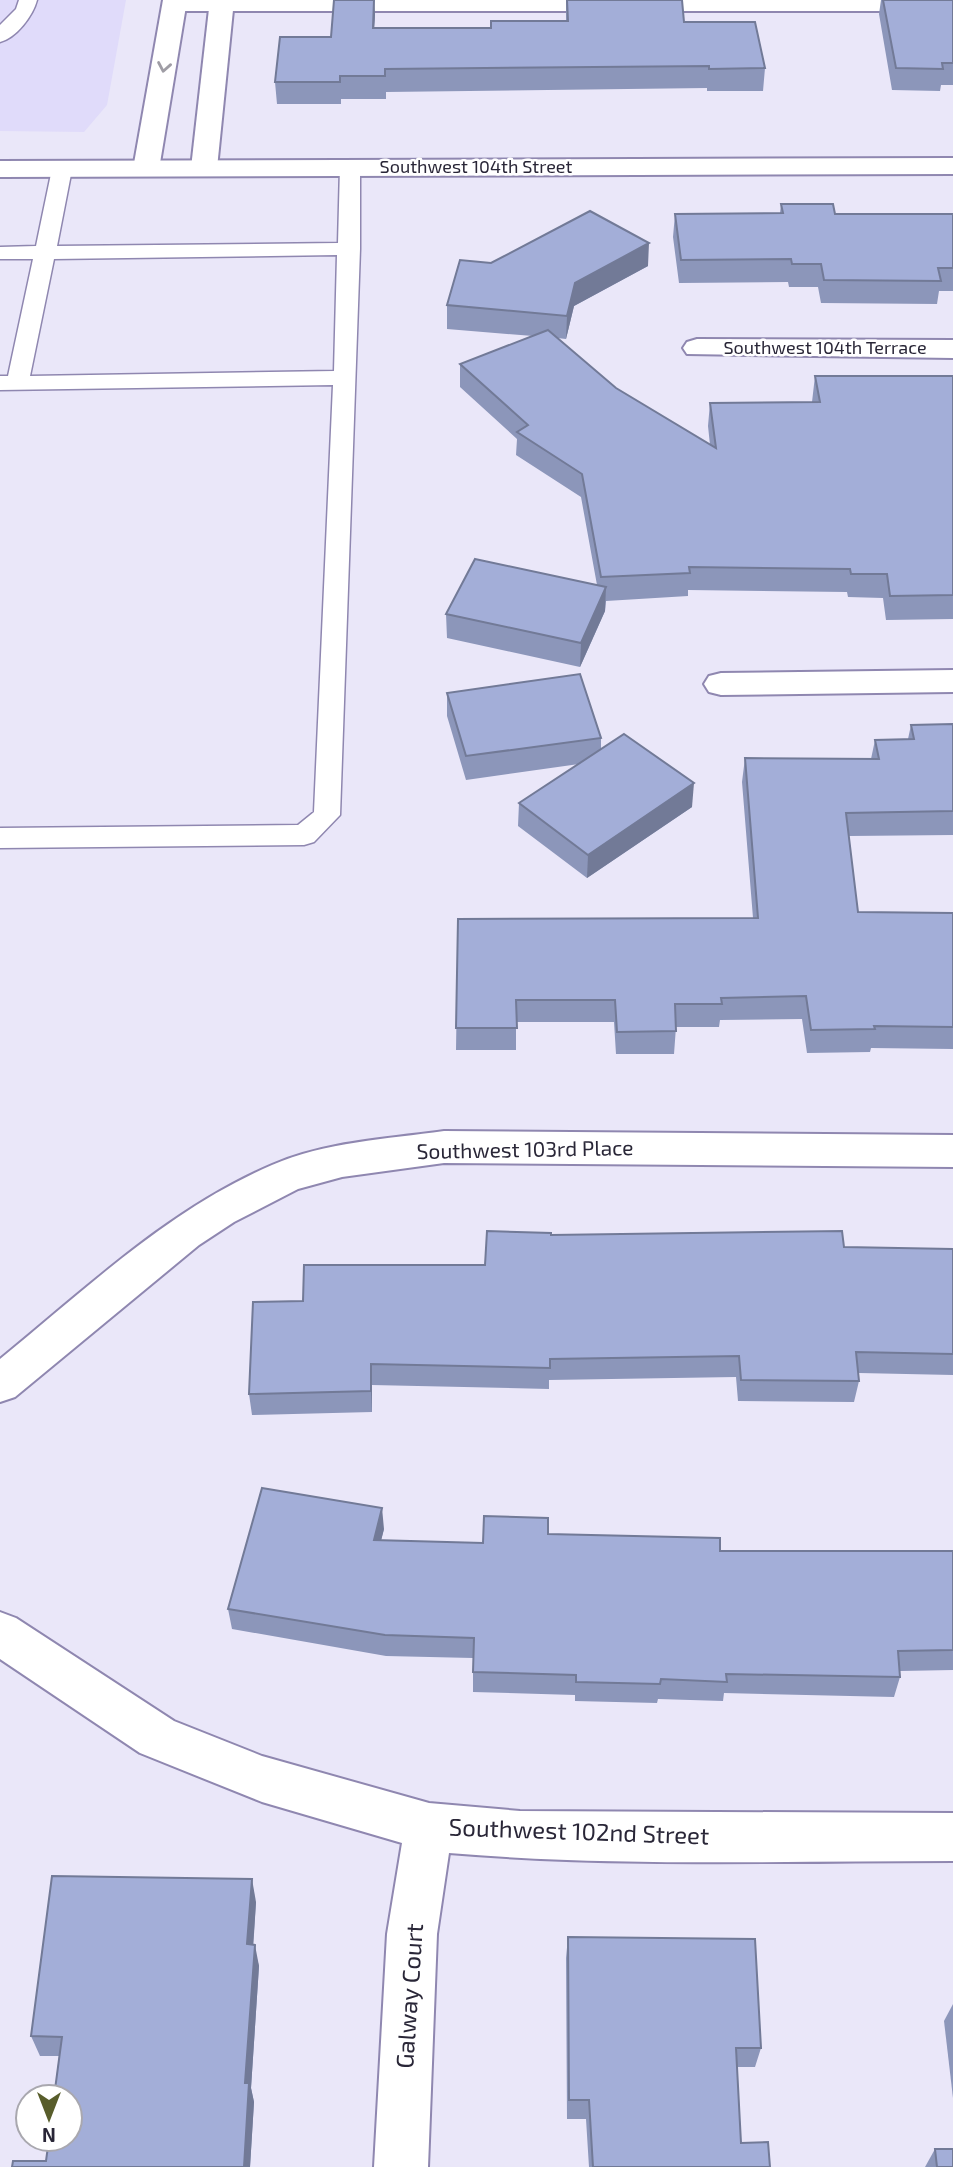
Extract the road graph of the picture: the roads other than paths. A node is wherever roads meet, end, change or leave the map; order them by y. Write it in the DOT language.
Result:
graph roads {
  1 [pos="28,0"];
  2 [pos="175,2"];
  3 [pos="222,2"];
  4 [pos="953,4"];
  5 [pos="0,36"];
  6 [pos="953,166"];
  7 [pos="350,167"];
  8 [pos="204,168"];
  9 [pos="0,169"];
  10 [pos="62,169"];
  11 [pos="146,169"];
  12 [pos="349,249"];
  13 [pos="44,252"];
  14 [pos="0,253"];
  15 [pos="696,348"];
  16 [pos="953,349"];
  17 [pos="345,379"];
  18 [pos="9,383"];
  19 [pos="953,681"];
  20 [pos="721,684"];
  21 [pos="0,838"];
  22 [pos="953,1151"];
  23 [pos="0,1384"];
  24 [pos="0,1633"];
  25 [pos="429,1827"];
  26 [pos="953,1837"];
  27 [pos="401,2167"];
  1 -- 5 [label="lane"];
  2 -- 3 [label="street"];
  2 -- 11 [label="street, one-way"];
  3 -- 4 [label="street"];
  3 -- 8 [label="street"];
  6 -- 7 [label="street, Southwest 104th Street"];
  7 -- 8 [label="street, Southwest 104th Street"];
  7 -- 12 [label="lane"];
  8 -- 11 [label="street, Southwest 104th Street"];
  9 -- 10 [label="street, Southwest 104th Street"];
  10 -- 11 [label="street, Southwest 104th Street"];
  10 -- 13 [label="lane"];
  12 -- 13 [label="lane"];
  12 -- 17 [label="lane"];
  13 -- 14 [label="lane"];
  13 -- 18 [label="lane"];
  15 -- 16 [label="street, Southwest 104th Terrace"];
  17 -- 18 [label="lane"];
  17 -- 21 [label="lane"];
  19 -- 20 [label="street"];
  22 -- 23 [label="street, Southwest 103rd Place"];
  24 -- 25 [label="street, Southwest 102nd Street"];
  25 -- 26 [label="street, Southwest 102nd Street"];
  25 -- 27 [label="street, Galway Court"];
}
